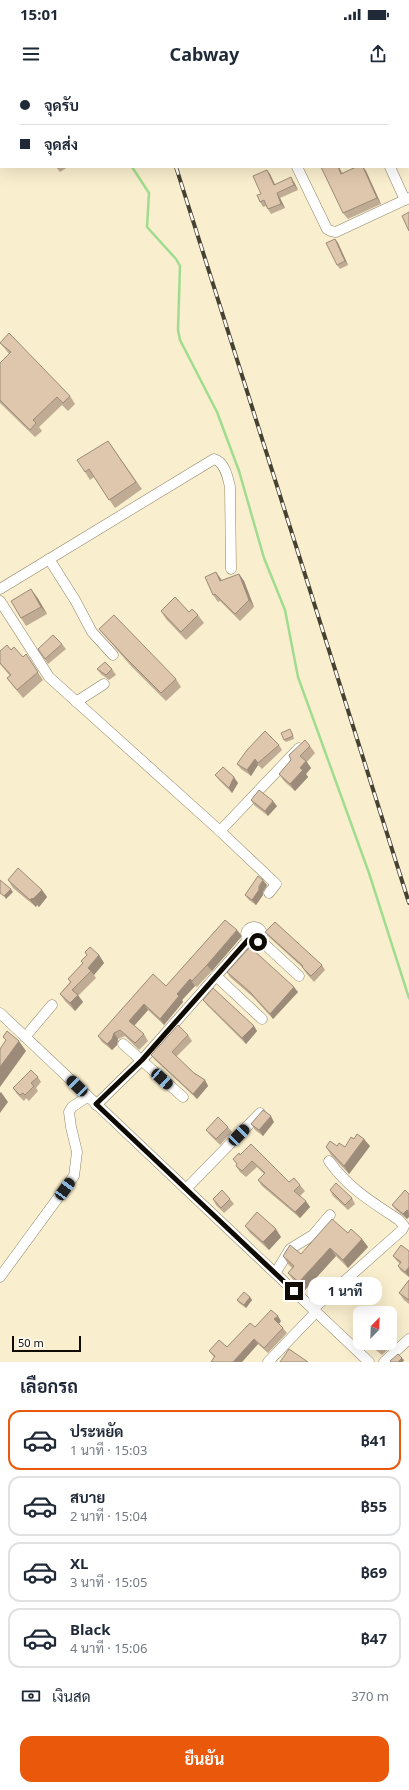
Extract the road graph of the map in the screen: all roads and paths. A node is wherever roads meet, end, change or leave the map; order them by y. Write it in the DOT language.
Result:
graph roads {
  1 [pos="297,168"];
  2 [pos="391,168"];
  3 [pos="407,199"];
  4 [pos="49,559"];
  5 [pos="231,569"];
  6 [pos="0,589"];
  7 [pos="0,601"];
  8 [pos="113,655"];
  9 [pos="104,684"];
  10 [pos="76,702"];
  11 [pos="299,748"];
  12 [pos="220,832"];
  13 [pos="269,893"];
  14 [pos="248,940"];
  15 [pos="260,940"];
  16 [pos="216,976"];
  17 [pos="299,976"];
  18 [pos="52,1005"];
  19 [pos="0,1013"];
  20 [pos="262,1019"];
  21 [pos="25,1037"];
  22 [pos="123,1044"];
  23 [pos="142,1060"];
  24 [pos="88,1096"];
  25 [pos="182,1097"];
  26 [pos="96,1104"];
  27 [pos="260,1113"];
  28 [pos="329,1161"];
  29 [pos="186,1189"];
  30 [pos="330,1215"];
  31 [pos="276,1272"];
  32 [pos="0,1277"];
  33 [pos="314,1310"];
  34 [pos="409,1339"];
  35 [pos="268,1362"];
  36 [pos="369,1362"];
  37 [pos="384,1362"];
  1 -- 3 [label="street"];
  2 -- 3 [label="street"];
  4 -- 5 [label="street"];
  4 -- 6 [label="street"];
  4 -- 8 [label="street"];
  7 -- 10 [label="street"];
  9 -- 10 [label="street"];
  10 -- 12 [label="street"];
  11 -- 12 [label="street"];
  12 -- 13 [label="street"];
  14 -- 15 [label="street"];
  14 -- 15 [label="street"];
  14 -- 16 [label="street"];
  15 -- 17 [label="street"];
  16 -- 20 [label="street"];
  16 -- 23 [label="street"];
  18 -- 21 [label="street"];
  19 -- 21 [label="street"];
  21 -- 24 [label="street"];
  22 -- 23 [label="street"];
  23 -- 25 [label="street"];
  23 -- 26 [label="street"];
  24 -- 26 [label="street"];
  24 -- 32 [label="street"];
  26 -- 29 [label="street"];
  27 -- 29 [label="street"];
  28 -- 33 [label="street"];
  29 -- 31 [label="street"];
  30 -- 31 [label="street"];
  31 -- 33 [label="street"];
  33 -- 35 [label="street"];
  33 -- 36 [label="street"];
  34 -- 37 [label="street"];
}
